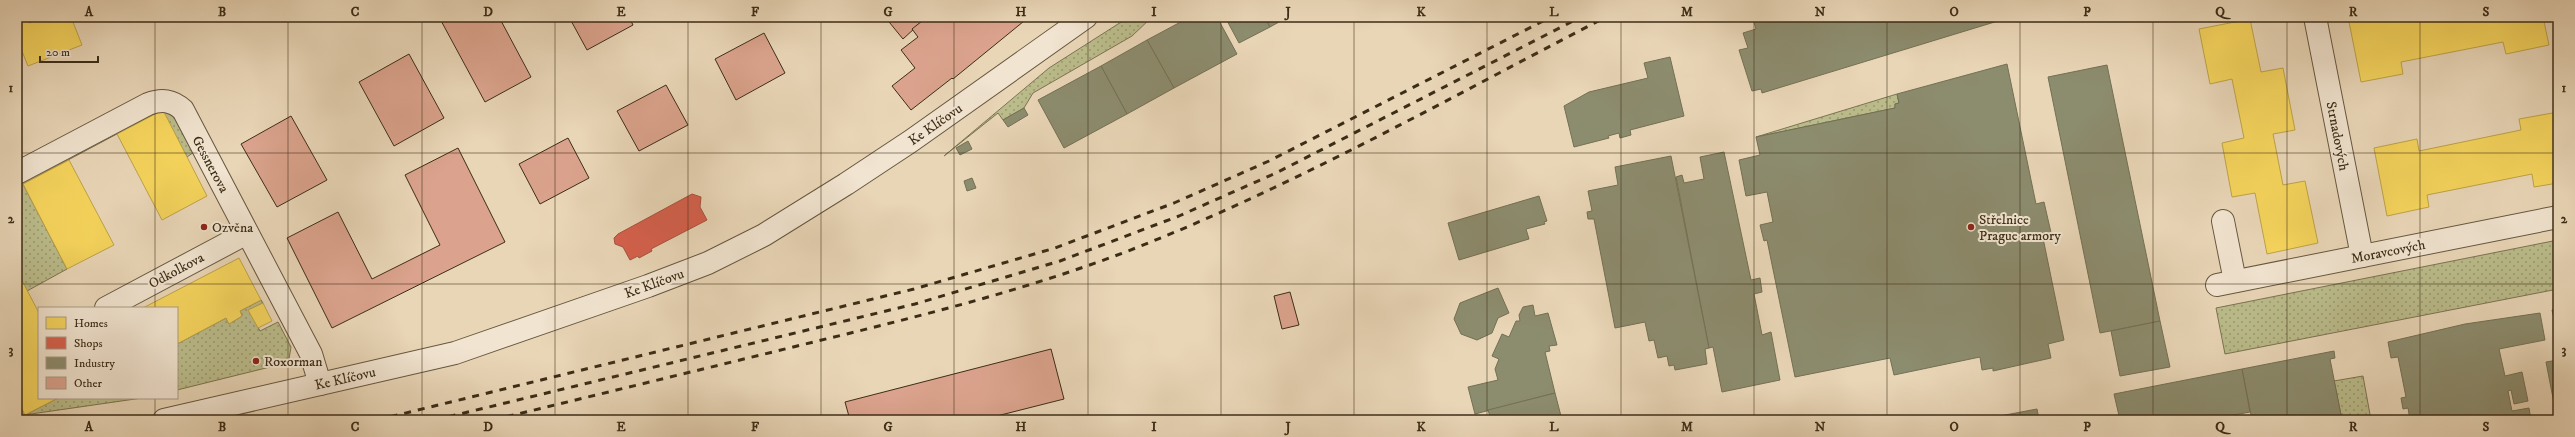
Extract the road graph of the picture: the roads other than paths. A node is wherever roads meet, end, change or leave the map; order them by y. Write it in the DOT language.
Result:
graph roads {
  1 [pos="1086,17"];
  2 [pos="2315,17"];
  3 [pos="17,172"];
  4 [pos="2558,217"];
  5 [pos="2223,221"];
  6 [pos="247,233"];
  7 [pos="2362,256"];
  8 [pos="108,307"];
  9 [pos="320,384"];
  10 [pos="164,420"];
  1 -- 9 [label="street, Ke Klíčovu"];
  2 -- 7 [label="street, Strnadových"];
  3 -- 6 [label="street, Gessnerova"];
  4 -- 7 [label="street, Moravcových"];
  5 -- 7 [label="street, Moravcových"];
  6 -- 8 [label="street, Odkolkova"];
  6 -- 9 [label="street, Gessnerova"];
  9 -- 10 [label="street, Ke Klíčovu"];
}
